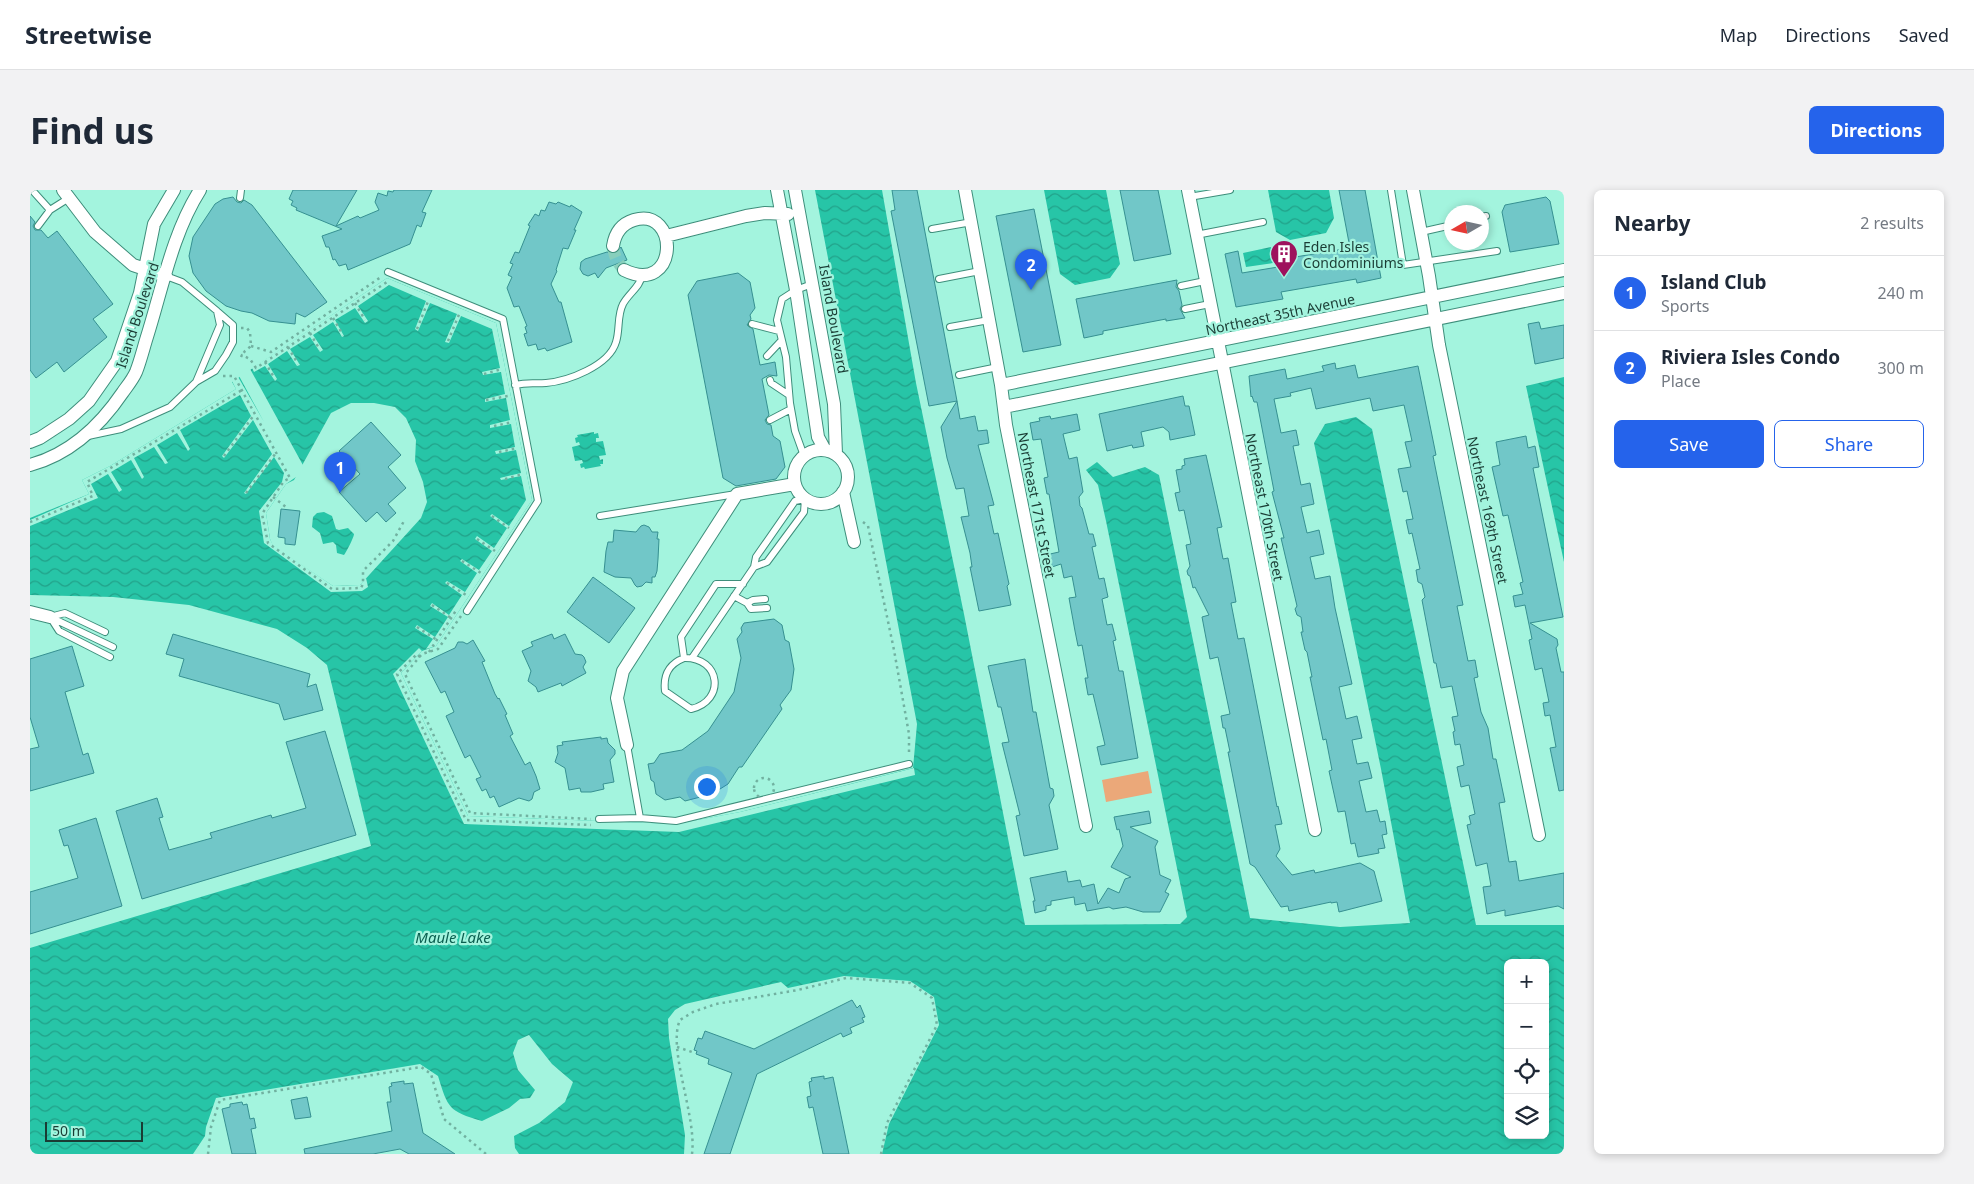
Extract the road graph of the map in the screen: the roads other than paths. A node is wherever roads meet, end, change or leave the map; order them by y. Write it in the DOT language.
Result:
graph roads {
  1 [pos="32,190"];
  2 [pos="174,190"];
  3 [pos="200,190"];
  4 [pos="241,190"];
  5 [pos="777,190"];
  6 [pos="794,190"];
  7 [pos="965,190"];
  8 [pos="1230,190"];
  9 [pos="1391,190"];
  10 [pos="1413,190"];
  11 [pos="66,194"];
  12 [pos="1188,194"];
  13 [pos="240,198"];
  14 [pos="50,210"];
  15 [pos="799,213"];
  16 [pos="781,214"];
  17 [pos="972,222"];
  18 [pos="1263,222"];
  19 [pos="38,226"];
  20 [pos="1444,226"];
  21 [pos="932,229"];
  22 [pos="1421,232"];
  23 [pos="1196,235"];
  24 [pos="666,236"];
  25 [pos="613,246"];
  26 [pos="1497,251"];
  27 [pos="1426,260"];
  28 [pos="144,268"];
  29 [pos="624,270"];
  30 [pos="1564,270"];
  31 [pos="980,271"];
  32 [pos="388,272"];
  33 [pos="642,275"];
  34 [pos="166,276"];
  35 [pos="939,279"];
  36 [pos="1205,281"];
  37 [pos="812,284"];
  38 [pos="1181,286"];
  39 [pos="796,290"];
  40 [pos="1564,293"];
  41 [pos="1432,297"];
  42 [pos="1210,304"];
  43 [pos="1185,309"];
  44 [pos="217,311"];
  45 [pos="989,320"];
  46 [pos="1435,320"];
  47 [pos="752,324"];
  48 [pos="950,328"];
  49 [pos="779,331"];
  50 [pos="781,341"];
  51 [pos="1217,342"];
  52 [pos="767,356"];
  53 [pos="1221,363"];
  54 [pos="998,367"];
  55 [pos="959,375"];
  56 [pos="770,380"];
  57 [pos="196,382"];
  58 [pos="515,385"];
  59 [pos="1001,385"];
  60 [pos="789,395"];
  61 [pos="1004,407"];
  62 [pos="791,409"];
  63 [pos="770,420"];
  64 [pos="85,437"];
  65 [pos="30,442"];
  66 [pos="830,452"];
  67 [pos="804,456"];
  68 [pos="30,465"];
  69 [pos="795,484"];
  70 [pos="843,492"];
  71 [pos="737,494"];
  72 [pos="805,498"];
  73 [pos="600,516"];
  74 [pos="854,542"];
  75 [pos="754,568"];
  76 [pos="743,584"];
  77 [pos="734,596"];
  78 [pos="765,599"];
  79 [pos="747,603"];
  80 [pos="767,608"];
  81 [pos="467,611"];
  82 [pos="30,612"];
  83 [pos="50,617"];
  84 [pos="105,632"];
  85 [pos="113,647"];
  86 [pos="110,657"];
  87 [pos="684,658"];
  88 [pos="692,658"];
  89 [pos="627,745"];
  90 [pos="909,764"];
  91 [pos="640,818"];
  92 [pos="599,819"];
  93 [pos="1086,826"];
  94 [pos="1315,830"];
  95 [pos="1539,835"];
  1 -- 14 [label="lane"];
  2 -- 28 [label="street, Island Boulevard"];
  3 -- 34 [label="street, Island Boulevard"];
  4 -- 13 [label="lane"];
  5 -- 16 [label="street, Island Boulevard"];
  6 -- 15 [label="street, Island Boulevard"];
  7 -- 17 [label="street, Northeast 171st Street"];
  8 -- 12 [label="lane"];
  9 -- 27 [label="lane"];
  10 -- 22 [label="street, Northeast 169th Street"];
  11 -- 14 [label="lane"];
  11 -- 28 [label="street"];
  12 -- 23 [label="street, Northeast 170th Street"];
  14 -- 19 [label="lane"];
  15 -- 16 [label="street"];
  15 -- 37 [label="street, Island Boulevard"];
  16 -- 24 [label="street"];
  16 -- 39 [label="street, Island Boulevard"];
  17 -- 21 [label="lane"];
  17 -- 31 [label="street, Northeast 171st Street"];
  18 -- 23 [label="lane"];
  20 -- 22 [label="lane"];
  22 -- 27 [label="street, Northeast 169th Street"];
  23 -- 36 [label="street, Northeast 170th Street"];
  24 -- 25 [label="street"];
  24 -- 33 [label="street"];
  26 -- 27 [label="lane"];
  27 -- 41 [label="street, Northeast 169th Street"];
  28 -- 34 [label="street"];
  28 -- 65 [label="street, Island Boulevard"];
  29 -- 33 [label="street"];
  30 -- 41 [label="street, Northeast 35th Avenue"];
  31 -- 35 [label="lane"];
  31 -- 45 [label="street, Northeast 171st Street"];
  32 -- 58 [label="lane"];
  33 -- 58 [label="lane"];
  34 -- 44 [label="lane"];
  34 -- 64 [label="street, Island Boulevard"];
  36 -- 38 [label="lane"];
  36 -- 42 [label="street, Northeast 170th Street"];
  37 -- 39 [label="lane"];
  37 -- 66 [label="street, Island Boulevard"];
  39 -- 49 [label="lane"];
  39 -- 66 [label="street, Island Boulevard"];
  40 -- 46 [label="street"];
  41 -- 46 [label="street, Northeast 169th Street"];
  41 -- 51 [label="street, Northeast 35th Avenue"];
  42 -- 43 [label="lane"];
  42 -- 51 [label="street, Northeast 170th Street"];
  44 -- 57 [label="lane"];
  44 -- 57 [label="lane"];
  45 -- 48 [label="lane"];
  45 -- 54 [label="street, Northeast 171st Street"];
  46 -- 53 [label="street"];
  46 -- 95 [label="street, Northeast 169th Street"];
  47 -- 49 [label="lane"];
  49 -- 50 [label="lane"];
  50 -- 52 [label="lane"];
  50 -- 60 [label="lane"];
  51 -- 53 [label="street, Northeast 170th Street"];
  51 -- 59 [label="street, Northeast 35th Avenue"];
  53 -- 61 [label="street"];
  53 -- 94 [label="street, Northeast 170th Street"];
  54 -- 55 [label="lane"];
  54 -- 59 [label="street, Northeast 171st Street"];
  56 -- 60 [label="lane"];
  57 -- 64 [label="lane"];
  58 -- 81 [label="lane"];
  59 -- 61 [label="street, Northeast 171st Street"];
  60 -- 62 [label="lane"];
  61 -- 93 [label="street, Northeast 171st Street"];
  62 -- 63 [label="lane"];
  62 -- 67 [label="lane"];
  64 -- 68 [label="street, Island Boulevard"];
  66 -- 67 [label="street"];
  66 -- 70 [label="street, Island Boulevard"];
  67 -- 69 [label="street"];
  69 -- 71 [label="street"];
  69 -- 72 [label="street"];
  70 -- 72 [label="street"];
  70 -- 74 [label="street"];
  71 -- 73 [label="lane"];
  71 -- 89 [label="street"];
  72 -- 75 [label="lane"];
  72 -- 75 [label="lane"];
  75 -- 76 [label="lane"];
  76 -- 77 [label="lane"];
  76 -- 87 [label="lane"];
  77 -- 79 [label="lane"];
  77 -- 88 [label="lane"];
  78 -- 79 [label="lane"];
  79 -- 80 [label="lane"];
  82 -- 83 [label="street"];
  83 -- 84 [label="lane"];
  83 -- 85 [label="lane"];
  83 -- 86 [label="lane"];
  87 -- 88 [label="lane"];
  87 -- 88 [label="lane"];
  89 -- 91 [label="lane"];
  90 -- 91 [label="lane"];
  91 -- 92 [label="lane"];
}
